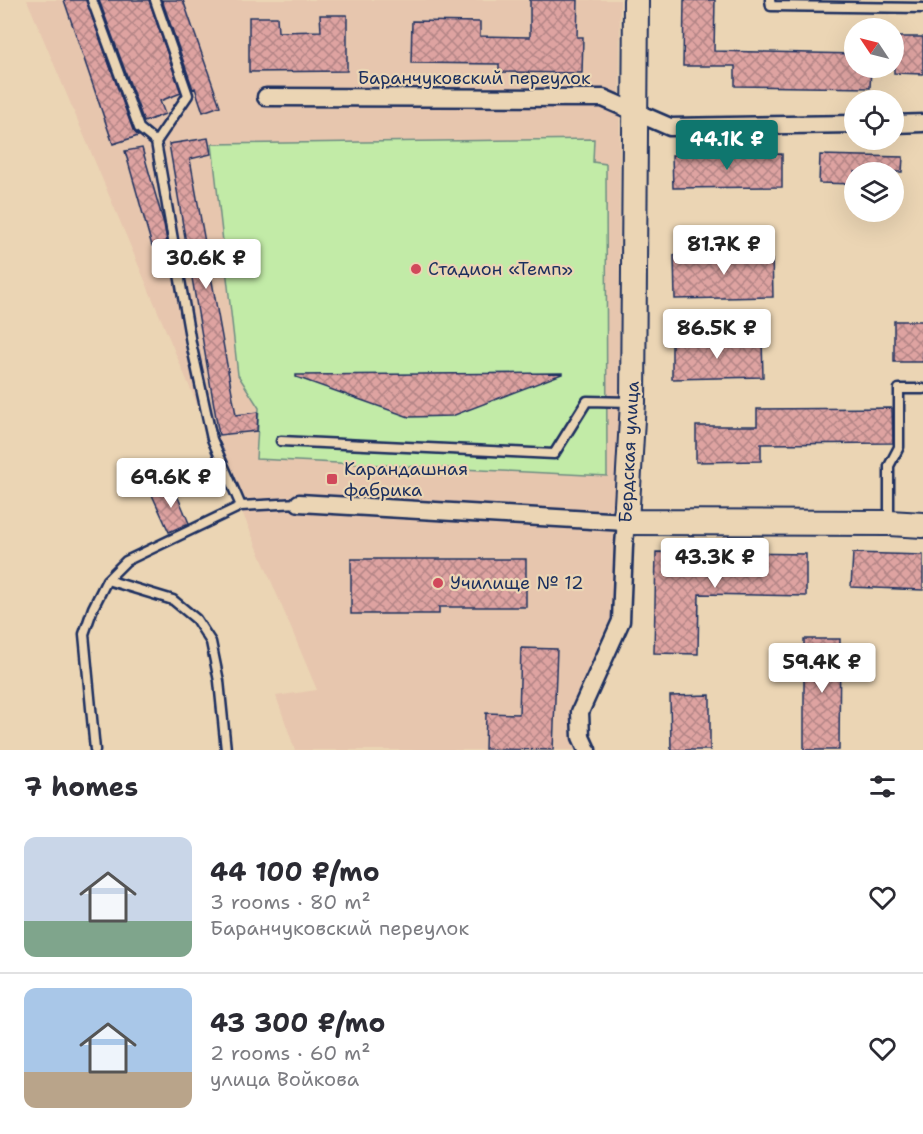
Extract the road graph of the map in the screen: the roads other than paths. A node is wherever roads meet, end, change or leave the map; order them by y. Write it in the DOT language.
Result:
graph roads {
  1 [pos="92,0"];
  2 [pos="155,0"];
  3 [pos="636,0"];
  4 [pos="770,0"];
  5 [pos="923,8"];
  6 [pos="266,97"];
  7 [pos="636,112"];
  8 [pos="923,123"];
  9 [pos="844,124"];
  10 [pos="904,124"];
  11 [pos="156,142"];
  12 [pos="923,389"];
  13 [pos="633,402"];
  14 [pos="281,441"];
  15 [pos="299,502"];
  16 [pos="241,506"];
  17 [pos="626,522"];
  18 [pos="889,523"];
  19 [pos="923,525"];
  20 [pos="107,580"];
  21 [pos="95,750"];
  22 [pos="226,750"];
  23 [pos="587,750"];
  1 -- 11 [label="lane"];
  2 -- 11 [label="lane"];
  3 -- 7 [label="street, Бердская улица"];
  4 -- 5 [label="lane"];
  6 -- 7 [label="street, Баранчуковский переулок"];
  7 -- 9 [label="street, Баранчуковский переулок"];
  7 -- 13 [label="street, Бердская улица"];
  8 -- 10 [label="street"];
  11 -- 16 [label="lane"];
  12 -- 18 [label="lane"];
  13 -- 14 [label="lane"];
  13 -- 17 [label="street, Бердская улица"];
  15 -- 16 [label="lane"];
  15 -- 17 [label="street"];
  16 -- 20 [label="lane"];
  17 -- 18 [label="street"];
  17 -- 23 [label="street, Бердская улица"];
  18 -- 19 [label="street"];
  20 -- 21 [label="lane"];
  20 -- 22 [label="lane"];
}
